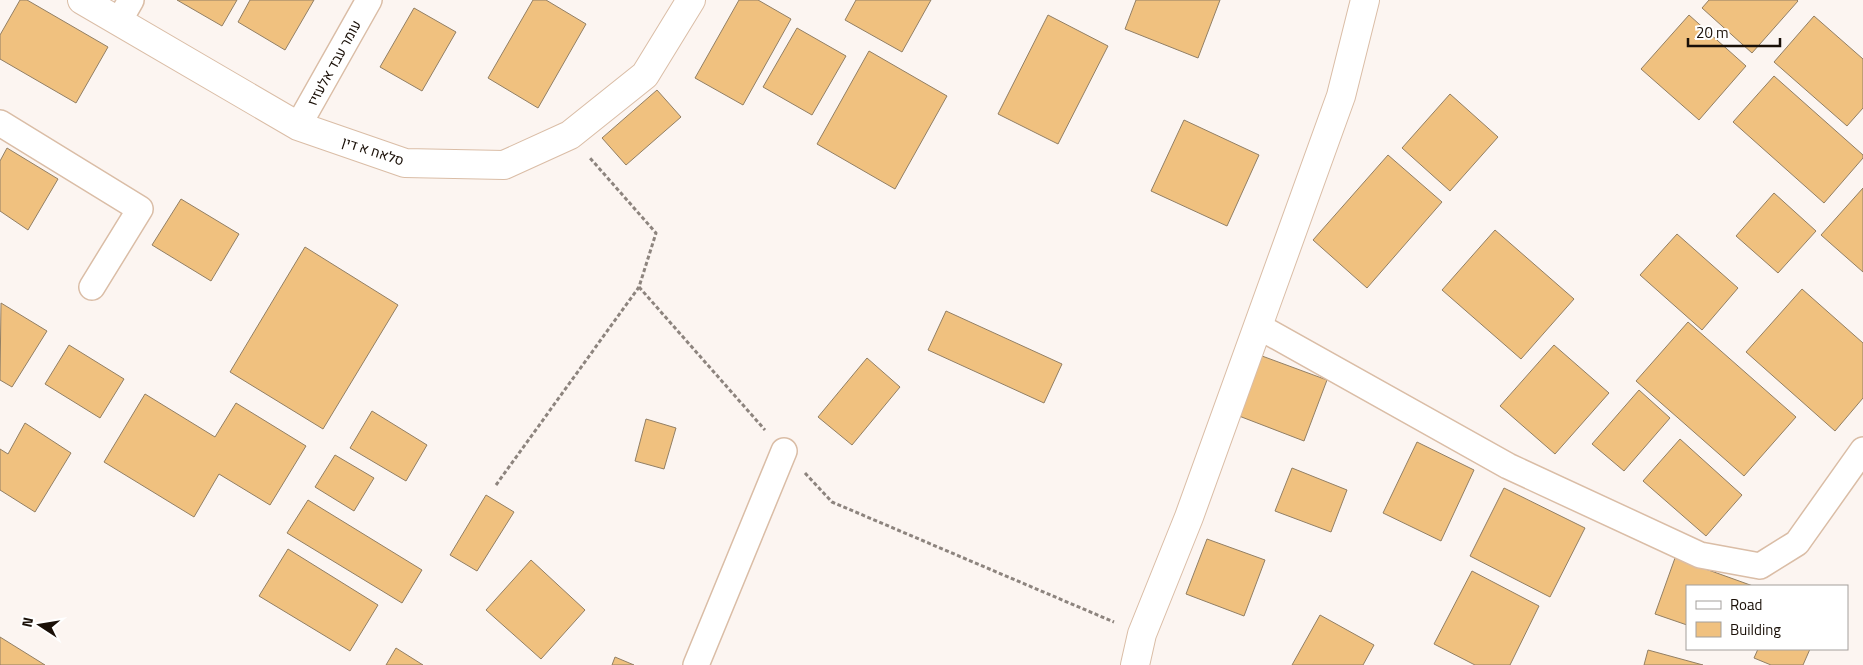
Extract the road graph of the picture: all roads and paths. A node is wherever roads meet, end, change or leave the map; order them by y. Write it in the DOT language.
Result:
graph roads {
  1 [pos="82,0"];
  2 [pos="369,0"];
  3 [pos="691,0"];
  4 [pos="1365,0"];
  5 [pos="125,11"];
  6 [pos="0,123"];
  7 [pos="298,126"];
  8 [pos="570,135"];
  9 [pos="92,286"];
  10 [pos="639,287"];
  11 [pos="1258,326"];
  12 [pos="1863,450"];
  13 [pos="784,451"];
  14 [pos="496,485"];
  15 [pos="1142,634"];
  16 [pos="696,665"];
  17 [pos="1135,665"];
  1 -- 5 [label="street, סלאח א דין"];
  2 -- 7 [label="street, עומר עבד אלעזיז"];
  3 -- 8 [label="street, סלאח א דין"];
  4 -- 11 [label="street"];
  5 -- 7 [label="street, סלאח א דין"];
  6 -- 9 [label="street"];
  7 -- 8 [label="street, סלאח א דין"];
  8 -- 10 [label="path"];
  10 -- 13 [label="path"];
  10 -- 14 [label="path"];
  11 -- 12 [label="street"];
  11 -- 15 [label="street"];
  13 -- 15 [label="path"];
  13 -- 16 [label="street"];
  15 -- 17 [label="street"];
}
